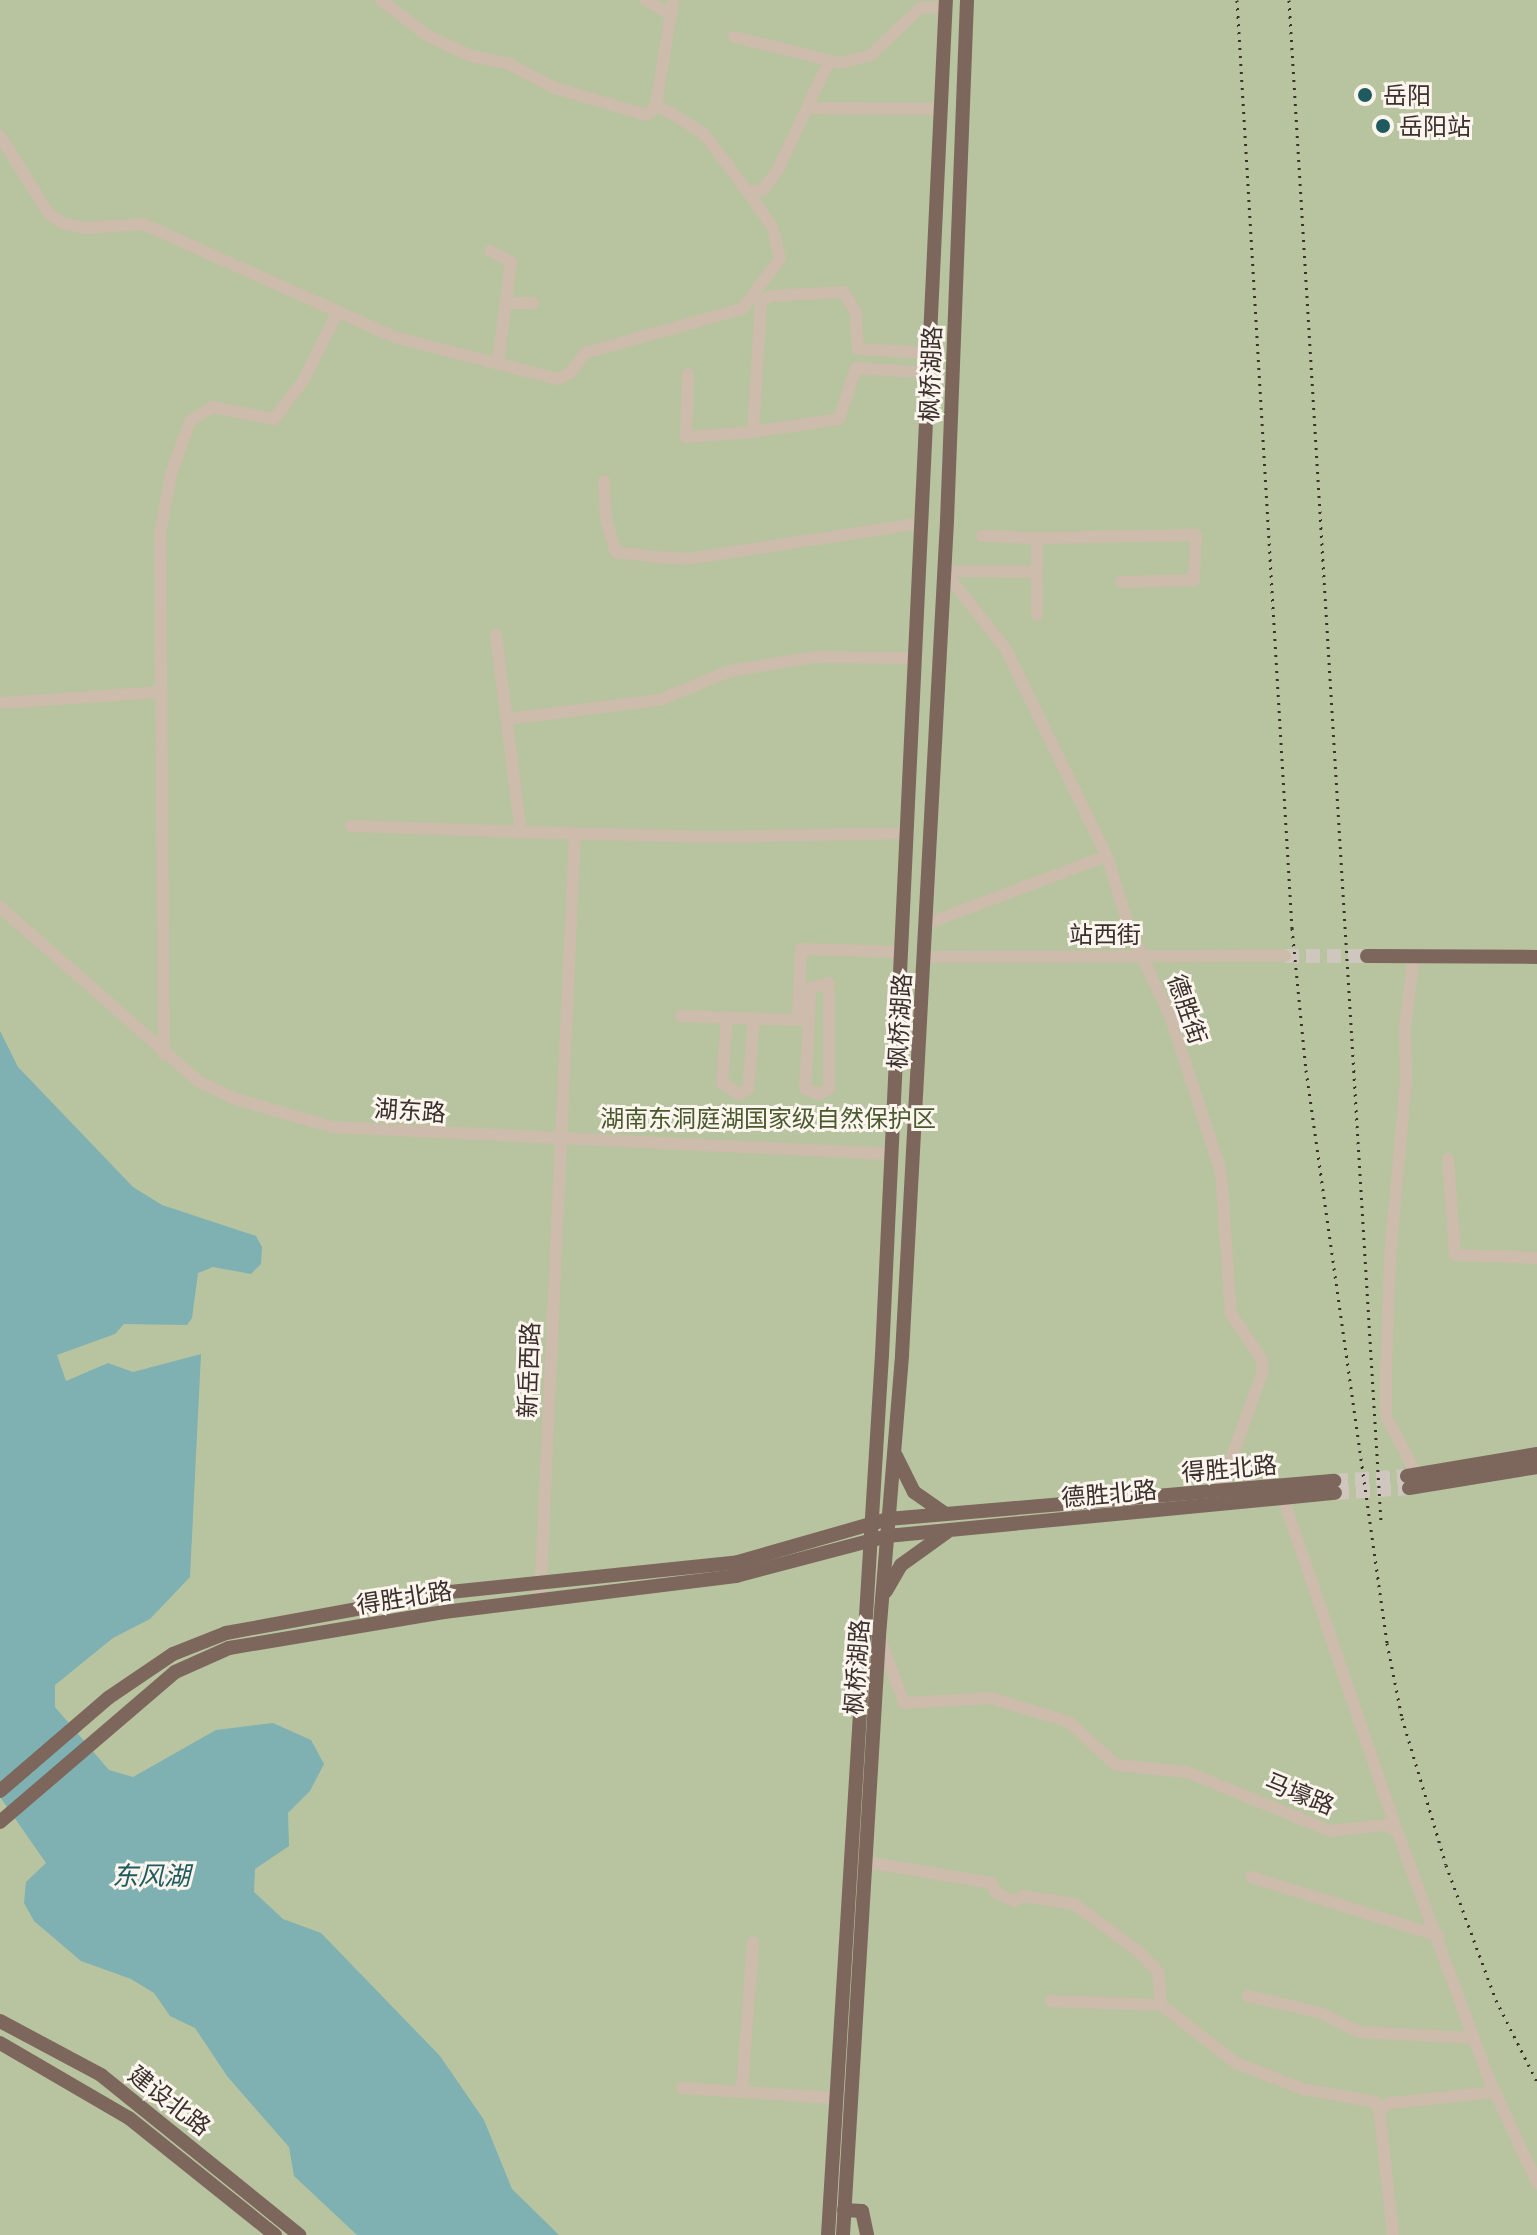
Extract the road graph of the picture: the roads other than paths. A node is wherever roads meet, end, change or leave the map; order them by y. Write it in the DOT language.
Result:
graph roads {
  1 [pos="381,0"];
  2 [pos="646,0"];
  3 [pos="673,0"];
  4 [pos="967,0"];
  5 [pos="946,4"];
  6 [pos="668,13"];
  7 [pos="734,37"];
  8 [pos="828,63"];
  9 [pos="656,106"];
  10 [pos="808,108"];
  11 [pos="941,109"];
  12 [pos="0,136"];
  13 [pos="748,192"];
  14 [pos="490,251"];
  15 [pos="505,303"];
  16 [pos="533,303"];
  17 [pos="337,313"];
  18 [pos="858,349"];
  19 [pos="931,353"];
  20 [pos="498,362"];
  21 [pos="855,372"];
  22 [pos="930,373"];
  23 [pos="688,374"];
  24 [pos="753,432"];
  25 [pos="604,481"];
  26 [pos="923,523"];
  27 [pos="982,536"];
  28 [pos="1037,538"];
  29 [pos="944,571"];
  30 [pos="1037,572"];
  31 [pos="1121,582"];
  32 [pos="1037,615"];
  33 [pos="496,635"];
  34 [pos="917,658"];
  35 [pos="160,692"];
  36 [pos="0,703"];
  37 [pos="507,719"];
  38 [pos="351,826"];
  39 [pos="521,832"];
  40 [pos="909,833"];
  41 [pos="575,834"];
  42 [pos="1107,856"];
  43 [pos="0,907"];
  44 [pos="926,924"];
  45 [pos="902,952"];
  46 [pos="1145,956"];
  47 [pos="1285,956"];
  48 [pos="1367,956"];
  49 [pos="1414,956"];
  50 [pos="924,957"];
  51 [pos="1537,957"];
  52 [pos="681,1016"];
  53 [pos="727,1017"];
  54 [pos="754,1018"];
  55 [pos="804,1020"];
  56 [pos="164,1055"];
  57 [pos="559,1140"];
  58 [pos="890,1154"];
  59 [pos="1448,1159"];
  60 [pos="1537,1258"];
  61 [pos="895,1450"];
  62 [pos="1537,1454"];
  63 [pos="1537,1467"];
  64 [pos="1411,1479"];
  65 [pos="1335,1487"];
  66 [pos="1219,1491"];
  67 [pos="1283,1498"];
  68 [pos="946,1514"];
  69 [pos="888,1519"];
  70 [pos="871,1523"];
  71 [pos="950,1530"];
  72 [pos="887,1536"];
  73 [pos="870,1543"];
  74 [pos="542,1583"];
  75 [pos="883,1595"];
  76 [pos="540,1601"];
  77 [pos="879,1636"];
  78 [pos="0,1791"];
  79 [pos="0,1822"];
  80 [pos="1397,1831"];
  81 [pos="866,1862"];
  82 [pos="1251,1877"];
  83 [pos="1439,1936"];
  84 [pos="753,1942"];
  85 [pos="1248,1996"];
  86 [pos="1050,2001"];
  87 [pos="1161,2005"];
  88 [pos="0,2021"];
  89 [pos="1474,2038"];
  90 [pos="0,2043"];
  91 [pos="682,2088"];
  92 [pos="742,2089"];
  93 [pos="1495,2092"];
  94 [pos="834,2098"];
  95 [pos="1379,2109"];
  96 [pos="1537,2183"];
  97 [pos="844,2210"];
  98 [pos="275,2235"];
  99 [pos="299,2235"];
  100 [pos="828,2235"];
  101 [pos="843,2235"];
  102 [pos="867,2235"];
  103 [pos="1393,2235"];
  1 -- 9 [label="street"];
  2 -- 6 [label="street"];
  3 -- 6 [label="street"];
  4 -- 29 [label="main road, 枫桥湖路"];
  5 -- 8 [label="street"];
  5 -- 11 [label="main road, 枫桥湖路"];
  6 -- 9 [label="street"];
  7 -- 8 [label="street"];
  8 -- 10 [label="street"];
  9 -- 13 [label="street"];
  10 -- 11 [label="street"];
  10 -- 13 [label="street"];
  11 -- 19 [label="main road, 枫桥湖路"];
  12 -- 17 [label="street"];
  13 -- 20 [label="street"];
  14 -- 15 [label="street"];
  15 -- 16 [label="street"];
  15 -- 20 [label="street"];
  17 -- 20 [label="street"];
  17 -- 35 [label="street"];
  18 -- 19 [label="street"];
  18 -- 21 [label="street"];
  18 -- 24 [label="street"];
  19 -- 22 [label="main road, 枫桥湖路"];
  21 -- 22 [label="street"];
  21 -- 24 [label="street"];
  22 -- 26 [label="main road, 枫桥湖路"];
  23 -- 24 [label="street"];
  25 -- 26 [label="street"];
  26 -- 34 [label="main road, 枫桥湖路"];
  27 -- 28 [label="street"];
  28 -- 30 [label="street"];
  28 -- 31 [label="street"];
  29 -- 30 [label="street"];
  29 -- 42 [label="street, 德胜街"];
  29 -- 44 [label="main road, 枫桥湖路"];
  30 -- 32 [label="street"];
  33 -- 37 [label="street"];
  34 -- 37 [label="street"];
  34 -- 40 [label="main road, 枫桥湖路"];
  35 -- 36 [label="street"];
  35 -- 56 [label="street"];
  37 -- 39 [label="street"];
  38 -- 39 [label="street"];
  39 -- 41 [label="street"];
  40 -- 41 [label="street"];
  40 -- 45 [label="main road, 枫桥湖路"];
  41 -- 57 [label="street, 新岳西路"];
  42 -- 44 [label="street"];
  42 -- 46 [label="street, 德胜街"];
  43 -- 56 [label="street, 湖东路"];
  44 -- 50 [label="main road, 枫桥湖路"];
  45 -- 55 [label="street"];
  45 -- 58 [label="main road, 枫桥湖路"];
  46 -- 47 [label="street, 站西街"];
  46 -- 50 [label="street, 站西街"];
  46 -- 66 [label="street, 德胜街"];
  48 -- 49 [label="main road"];
  49 -- 51 [label="main road"];
  49 -- 64 [label="street"];
  50 -- 61 [label="main road, 枫桥湖路"];
  52 -- 53 [label="street"];
  53 -- 54 [label="street"];
  53 -- 54 [label="street"];
  54 -- 55 [label="street"];
  55 -- 55 [label="street"];
  56 -- 57 [label="street, 湖东路"];
  57 -- 58 [label="street, 湖东路"];
  57 -- 74 [label="street, 新岳西路"];
  58 -- 70 [label="main road, 枫桥湖路"];
  59 -- 60 [label="street"];
  61 -- 68 [label="main road"];
  61 -- 69 [label="main road, 枫桥湖路"];
  62 -- 64 [label="main road"];
  63 -- 64 [label="main road"];
  65 -- 66 [label="main road, 得胜北路"];
  65 -- 67 [label="main road, 德胜北路"];
  66 -- 68 [label="main road, 得胜北路"];
  67 -- 71 [label="main road, 德胜北路"];
  67 -- 80 [label="street"];
  68 -- 69 [label="main road, 得胜北路"];
  69 -- 70 [label="main road, 得胜北路"];
  69 -- 72 [label="main road, 枫桥湖路"];
  70 -- 73 [label="main road, 枫桥湖路"];
  70 -- 74 [label="main road, 得胜北路"];
  71 -- 72 [label="main road, 德胜北路"];
  71 -- 75 [label="main road"];
  72 -- 73 [label="main road, 德胜北路"];
  72 -- 75 [label="main road, 枫桥湖路"];
  73 -- 76 [label="main road, 得胜北路"];
  73 -- 94 [label="main road, 枫桥湖路"];
  74 -- 76 [label="street, 新岳西路"];
  74 -- 78 [label="main road, 得胜北路"];
  75 -- 77 [label="main road, 枫桥湖路"];
  76 -- 79 [label="main road, 得胜北路"];
  77 -- 80 [label="street, 马壕路"];
  77 -- 81 [label="main road, 枫桥湖路"];
  80 -- 83 [label="street"];
  81 -- 87 [label="street"];
  81 -- 97 [label="main road, 枫桥湖路"];
  82 -- 83 [label="street"];
  83 -- 89 [label="street"];
  84 -- 92 [label="street"];
  85 -- 89 [label="street"];
  86 -- 87 [label="street"];
  87 -- 95 [label="street"];
  88 -- 99 [label="main road, 建设北路"];
  89 -- 93 [label="street"];
  90 -- 98 [label="main road"];
  91 -- 92 [label="street"];
  92 -- 94 [label="street"];
  93 -- 95 [label="street"];
  93 -- 96 [label="street"];
  94 -- 100 [label="main road, 枫桥湖路"];
  95 -- 103 [label="street"];
  97 -- 101 [label="main road, 枫桥湖路"];
  97 -- 102 [label="main road"];
}
